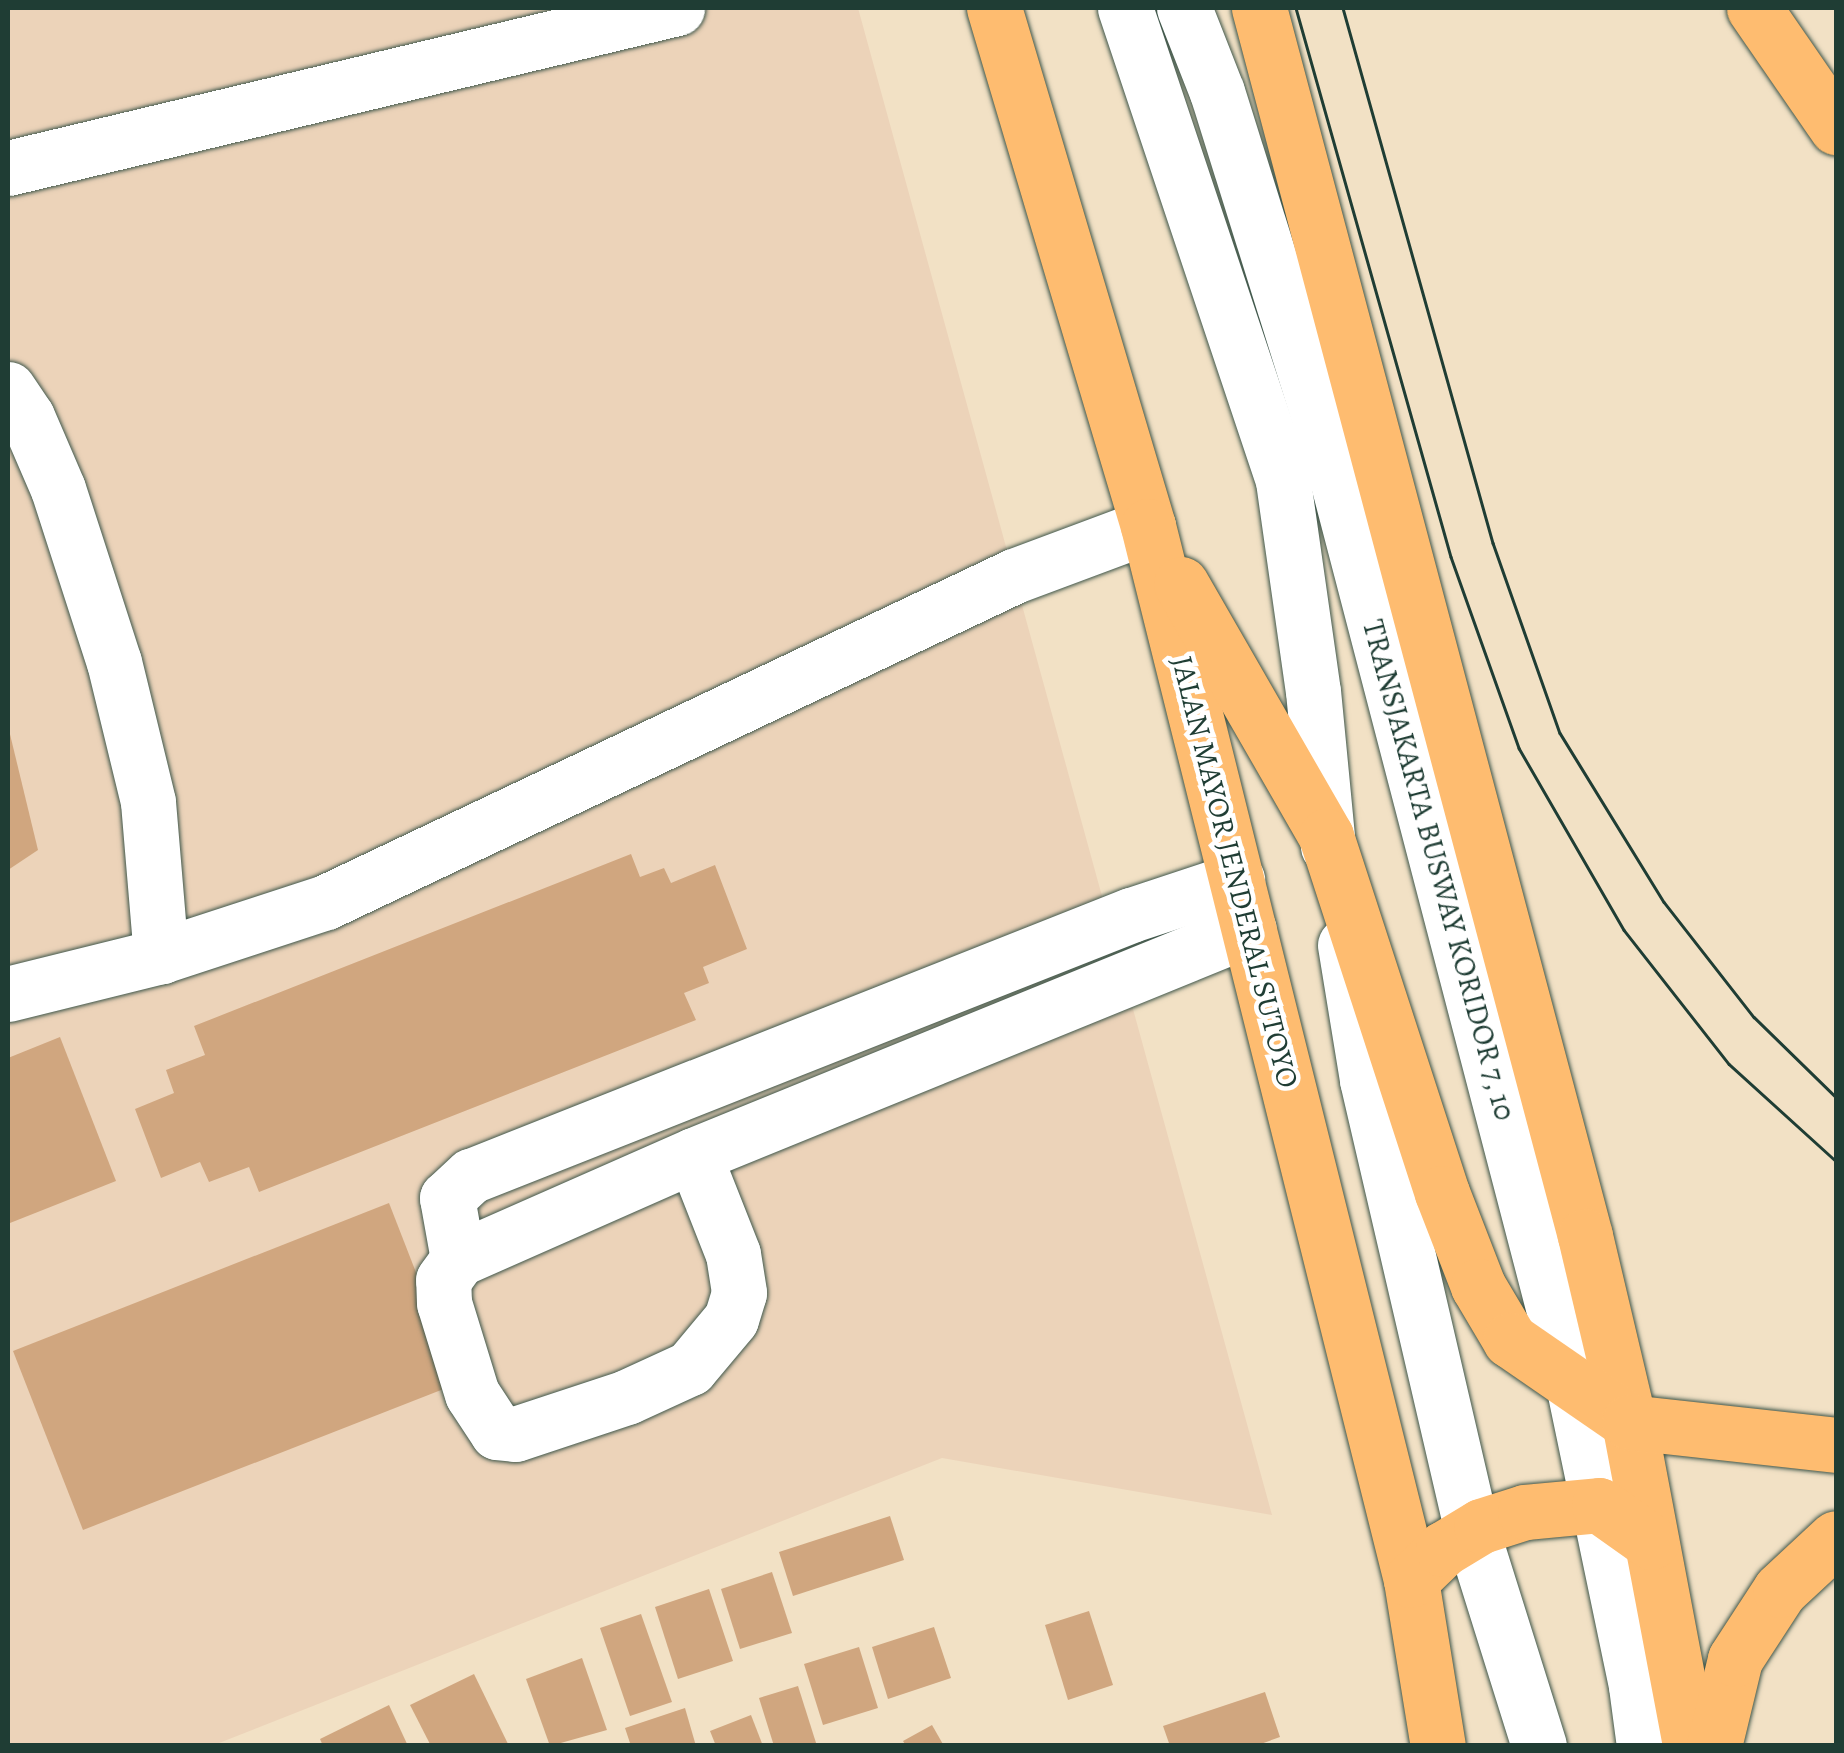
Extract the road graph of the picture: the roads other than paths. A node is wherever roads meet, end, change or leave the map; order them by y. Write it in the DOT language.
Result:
graph roads {
  1 [pos="677,8"];
  2 [pos="994,8"];
  3 [pos="1124,8"];
  4 [pos="1184,8"];
  5 [pos="1260,8"];
  6 [pos="1754,8"];
  7 [pos="565,20"];
  8 [pos="1836,127"];
  9 [pos="8,168"];
  10 [pos="8,389"];
  11 [pos="1148,526"];
  12 [pos="1326,836"];
  13 [pos="1243,904"];
  14 [pos="160,956"];
  15 [pos="8,994"];
  16 [pos="694,1154"];
  17 [pos="458,1259"];
  18 [pos="1573,1384"];
  19 [pos="1629,1422"];
  20 [pos="1836,1445"];
  21 [pos="1599,1504"];
  22 [pos="1472,1532"];
  23 [pos="1836,1538"];
  24 [pos="1650,1542"];
  25 [pos="1411,1580"];
  26 [pos="1438,1746"];
  27 [pos="1539,1746"];
  28 [pos="1644,1746"];
  29 [pos="1690,1746"];
  30 [pos="1714,1746"];
  1 -- 7 [label="lane"];
  2 -- 11 [label="highway, JALAN MAYOR JENDERAL SUTOYO"];
  3 -- 12 [label="lane"];
  4 -- 18 [label="lane, TRANSJAKARTA BUSWAY KORIDOR 7, 10"];
  5 -- 19 [label="highway"];
  6 -- 8 [label="highway"];
  7 -- 9 [label="lane"];
  10 -- 14 [label="lane"];
  11 -- 12 [label="highway"];
  11 -- 13 [label="highway, JALAN MAYOR JENDERAL SUTOYO"];
  11 -- 14 [label="lane"];
  12 -- 18 [label="highway"];
  12 -- 22 [label="lane"];
  13 -- 16 [label="lane"];
  13 -- 17 [label="lane"];
  13 -- 25 [label="highway, JALAN MAYOR JENDERAL SUTOYO"];
  14 -- 15 [label="lane"];
  16 -- 17 [label="lane"];
  16 -- 17 [label="lane"];
  18 -- 19 [label="highway"];
  18 -- 21 [label="lane, TRANSJAKARTA BUSWAY KORIDOR 7, 10"];
  19 -- 20 [label="highway"];
  19 -- 24 [label="highway"];
  21 -- 22 [label="highway"];
  21 -- 24 [label="highway"];
  21 -- 28 [label="lane, TRANSJAKARTA BUSWAY KORIDOR 7, 10"];
  22 -- 25 [label="highway"];
  22 -- 27 [label="lane"];
  23 -- 30 [label="highway"];
  24 -- 29 [label="highway"];
  25 -- 26 [label="highway, JALAN MAYOR JENDERAL SUTOYO"];
}
